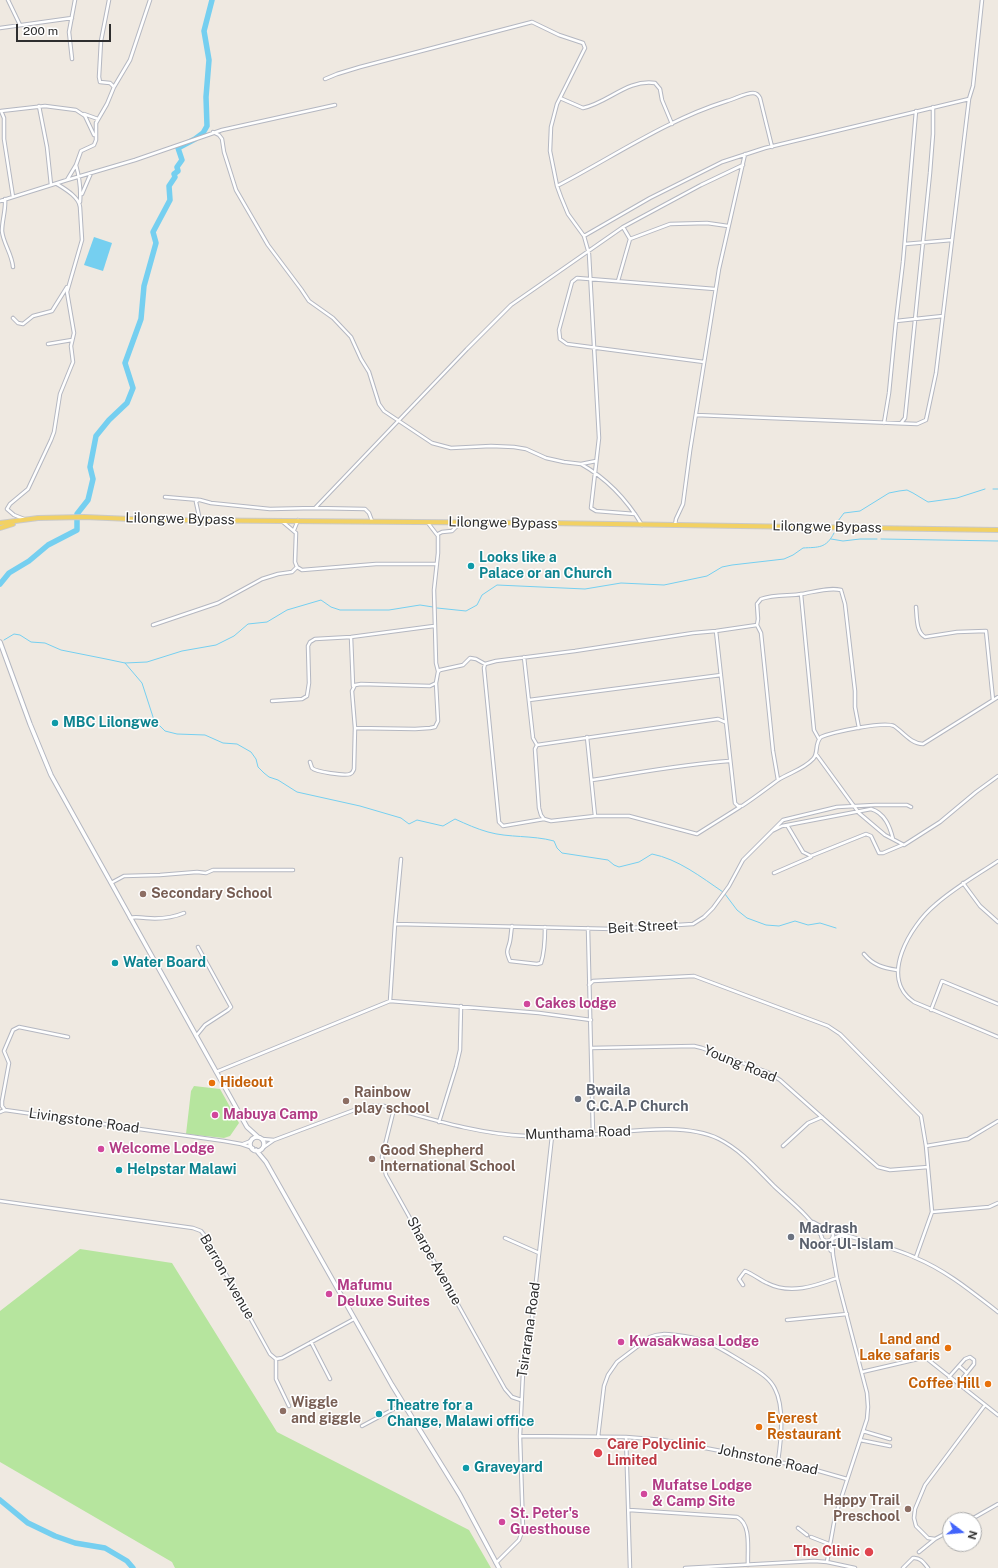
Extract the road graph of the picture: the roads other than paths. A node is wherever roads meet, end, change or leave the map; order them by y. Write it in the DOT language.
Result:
graph roads {
  1 [pos="8,0"];
  2 [pos="75,0"];
  3 [pos="109,0"];
  4 [pos="150,0"];
  5 [pos="982,0"];
  6 [pos="72,18"];
  7 [pos="20,25"];
  8 [pos="0,28"];
  9 [pos="72,59"];
  10 [pos="325,79"];
  11 [pos="114,88"];
  12 [pos="560,98"];
  13 [pos="969,99"];
  14 [pos="335,105"];
  15 [pos="39,106"];
  16 [pos="933,107"];
  17 [pos="0,110"];
  18 [pos="916,111"];
  19 [pos="82,113"];
  20 [pos="98,119"];
  21 [pos="672,124"];
  22 [pos="213,132"];
  23 [pos="95,137"];
  24 [pos="0,139"];
  25 [pos="4,139"];
  26 [pos="772,147"];
  27 [pos="745,154"];
  28 [pos="76,164"];
  29 [pos="743,165"];
  30 [pos="91,172"];
  31 [pos="79,176"];
  32 [pos="67,180"];
  33 [pos="57,184"];
  34 [pos="51,186"];
  35 [pos="557,186"];
  36 [pos="81,196"];
  37 [pos="13,197"];
  38 [pos="5,199"];
  39 [pos="0,201"];
  40 [pos="80,203"];
  41 [pos="728,226"];
  42 [pos="623,227"];
  43 [pos="584,236"];
  44 [pos="630,239"];
  45 [pos="952,240"];
  46 [pos="923,242"];
  47 [pos="905,244"];
  48 [pos="588,250"];
  49 [pos="13,267"];
  50 [pos="590,279"];
  51 [pos="618,281"];
  52 [pos="67,287"];
  53 [pos="715,289"];
  54 [pos="943,316"];
  55 [pos="12,318"];
  56 [pos="915,319"];
  57 [pos="896,321"];
  58 [pos="72,340"];
  59 [pos="48,344"];
  60 [pos="594,347"];
  61 [pos="704,362"];
  62 [pos="696,415"];
  63 [pos="399,420"];
  64 [pos="884,423"];
  65 [pos="901,423"];
  66 [pos="596,461"];
  67 [pos="581,464"];
  68 [pos="595,473"];
  69 [pos="165,497"];
  70 [pos="200,500"];
  71 [pos="315,508"];
  72 [pos="635,514"];
  73 [pos="199,516"];
  74 [pos="25,519"];
  75 [pos="281,520"];
  76 [pos="298,520"];
  77 [pos="372,521"];
  78 [pos="427,522"];
  79 [pos="460,523"];
  80 [pos="2,524"];
  81 [pos="642,525"];
  82 [pos="675,526"];
  83 [pos="998,530"];
  84 [pos="294,531"];
  85 [pos="438,534"];
  86 [pos="437,564"];
  87 [pos="297,567"];
  88 [pos="801,594"];
  89 [pos="916,607"];
  90 [pos="153,625"];
  91 [pos="757,625"];
  92 [pos="434,626"];
  93 [pos="716,631"];
  94 [pos="351,637"];
  95 [pos="0,642"];
  96 [pos="524,657"];
  97 [pos="485,664"];
  98 [pos="438,672"];
  99 [pos="721,675"];
  100 [pos="436,683"];
  101 [pos="353,686"];
  102 [pos="998,697"];
  103 [pos="529,700"];
  104 [pos="994,700"];
  105 [pos="272,701"];
  106 [pos="726,722"];
  107 [pos="355,728"];
  108 [pos="858,728"];
  109 [pos="587,737"];
  110 [pos="819,739"];
  111 [pos="537,745"];
  112 [pos="816,753"];
  113 [pos="729,761"];
  114 [pos="310,762"];
  115 [pos="998,776"];
  116 [pos="592,780"];
  117 [pos="778,780"];
  118 [pos="854,805"];
  119 [pos="740,806"];
  120 [pos="911,807"];
  121 [pos="858,811"];
  122 [pos="594,816"];
  123 [pos="544,819"];
  124 [pos="787,825"];
  125 [pos="768,834"];
  126 [pos="894,840"];
  127 [pos="902,844"];
  128 [pos="811,856"];
  129 [pos="401,859"];
  130 [pos="998,861"];
  131 [pos="293,870"];
  132 [pos="774,873"];
  133 [pos="110,883"];
  134 [pos="963,883"];
  135 [pos="184,913"];
  136 [pos="130,918"];
  137 [pos="998,922"];
  138 [pos="395,924"];
  139 [pos="512,926"];
  140 [pos="545,927"];
  141 [pos="588,928"];
  142 [pos="198,947"];
  143 [pos="864,954"];
  144 [pos="897,970"];
  145 [pos="589,985"];
  146 [pos="390,1001"];
  147 [pos="998,1004"];
  148 [pos="461,1006"];
  149 [pos="931,1010"];
  150 [pos="591,1020"];
  151 [pos="196,1036"];
  152 [pos="998,1037"];
  153 [pos="68,1038"];
  154 [pos="591,1048"];
  155 [pos="216,1072"];
  156 [pos="394,1109"];
  157 [pos="5,1110"];
  158 [pos="0,1112"];
  159 [pos="822,1117"];
  160 [pos="998,1120"];
  161 [pos="439,1122"];
  162 [pos="247,1127"];
  163 [pos="593,1135"];
  164 [pos="552,1136"];
  165 [pos="260,1138"];
  166 [pos="274,1140"];
  167 [pos="251,1141"];
  168 [pos="241,1144"];
  169 [pos="264,1146"];
  170 [pos="783,1146"];
  171 [pos="926,1146"];
  172 [pos="254,1149"];
  173 [pos="266,1162"];
  174 [pos="928,1167"];
  175 [pos="0,1201"];
  176 [pos="998,1203"];
  177 [pos="932,1212"];
  178 [pos="811,1221"];
  179 [pos="827,1229"];
  180 [pos="831,1230"];
  181 [pos="847,1236"];
  182 [pos="822,1237"];
  183 [pos="505,1238"];
  184 [pos="832,1239"];
  185 [pos="824,1240"];
  186 [pos="539,1253"];
  187 [pos="833,1255"];
  188 [pos="916,1257"];
  189 [pos="837,1278"];
  190 [pos="742,1284"];
  191 [pos="998,1312"];
  192 [pos="847,1314"];
  193 [pos="354,1318"];
  194 [pos="787,1320"];
  195 [pos="311,1342"];
  196 [pos="276,1359"];
  197 [pos="959,1366"];
  198 [pos="862,1372"];
  199 [pos="967,1373"];
  200 [pos="949,1377"];
  201 [pos="330,1380"];
  202 [pos="958,1384"];
  203 [pos="521,1400"];
  204 [pos="403,1404"];
  205 [pos="985,1405"];
  206 [pos="289,1406"];
  207 [pos="998,1415"];
  208 [pos="362,1426"];
  209 [pos="863,1431"];
  210 [pos="520,1436"];
  211 [pos="598,1436"];
  212 [pos="626,1437"];
  213 [pos="890,1439"];
  214 [pos="860,1440"];
  215 [pos="890,1446"];
  216 [pos="778,1461"];
  217 [pos="847,1479"];
  218 [pos="998,1504"];
  219 [pos="629,1510"];
  220 [pos="982,1513"];
  221 [pos="798,1528"];
  222 [pos="807,1535"];
  223 [pos="942,1535"];
  224 [pos="811,1537"];
  225 [pos="935,1539"];
  226 [pos="830,1544"];
  227 [pos="920,1552"];
  228 [pos="827,1562"];
  229 [pos="496,1563"];
  230 [pos="748,1565"];
  231 [pos="499,1568"];
  232 [pos="630,1568"];
  233 [pos="685,1568"];
  234 [pos="855,1568"];
  235 [pos="903,1568"];
  236 [pos="928,1568"];
  1 -- 7 [label="street"];
  2 -- 6 [label="street"];
  3 -- 11 [label="street"];
  4 -- 11 [label="street"];
  5 -- 13 [label="street"];
  6 -- 7 [label="street"];
  6 -- 9 [label="street"];
  7 -- 8 [label="street"];
  10 -- 12 [label="street"];
  11 -- 20 [label="street"];
  12 -- 21 [label="street"];
  12 -- 35 [label="street"];
  13 -- 16 [label="street"];
  13 -- 45 [label="street"];
  14 -- 22 [label="street"];
  15 -- 17 [label="street"];
  15 -- 19 [label="street"];
  15 -- 34 [label="street"];
  16 -- 18 [label="street"];
  16 -- 46 [label="street"];
  17 -- 25 [label="street"];
  18 -- 26 [label="street"];
  18 -- 47 [label="street"];
  19 -- 20 [label="street"];
  19 -- 23 [label="street"];
  20 -- 23 [label="street"];
  21 -- 26 [label="street"];
  21 -- 35 [label="street"];
  22 -- 30 [label="street"];
  22 -- 63 [label="street"];
  23 -- 28 [label="street"];
  24 -- 25 [label="street"];
  25 -- 37 [label="street"];
  26 -- 27 [label="street"];
  27 -- 29 [label="street"];
  27 -- 43 [label="street"];
  28 -- 31 [label="street"];
  28 -- 32 [label="street"];
  29 -- 41 [label="street"];
  29 -- 42 [label="street"];
  30 -- 31 [label="street"];
  30 -- 36 [label="street"];
  31 -- 32 [label="street"];
  31 -- 36 [label="street"];
  32 -- 33 [label="street"];
  33 -- 34 [label="street"];
  33 -- 40 [label="street"];
  34 -- 37 [label="street"];
  35 -- 43 [label="street"];
  36 -- 40 [label="street"];
  37 -- 38 [label="street"];
  38 -- 39 [label="street"];
  38 -- 49 [label="street"];
  40 -- 52 [label="street"];
  41 -- 44 [label="street"];
  41 -- 53 [label="street"];
  42 -- 44 [label="street"];
  42 -- 48 [label="street"];
  43 -- 48 [label="street"];
  44 -- 51 [label="street"];
  45 -- 46 [label="street"];
  45 -- 54 [label="street"];
  46 -- 47 [label="street"];
  46 -- 56 [label="street"];
  47 -- 57 [label="street"];
  48 -- 50 [label="street"];
  48 -- 63 [label="street"];
  50 -- 51 [label="street"];
  50 -- 60 [label="street"];
  50 -- 60 [label="street"];
  51 -- 53 [label="street"];
  52 -- 55 [label="street"];
  52 -- 58 [label="street"];
  53 -- 61 [label="street"];
  54 -- 56 [label="street"];
  54 -- 65 [label="street"];
  56 -- 57 [label="street"];
  56 -- 65 [label="street"];
  57 -- 64 [label="street"];
  58 -- 59 [label="street"];
  58 -- 74 [label="street"];
  60 -- 61 [label="street"];
  60 -- 66 [label="street"];
  61 -- 62 [label="street"];
  62 -- 64 [label="street"];
  62 -- 82 [label="street"];
  63 -- 67 [label="street"];
  63 -- 71 [label="street"];
  64 -- 65 [label="street"];
  66 -- 67 [label="street"];
  66 -- 68 [label="street"];
  67 -- 68 [label="street"];
  68 -- 72 [label="street"];
  68 -- 72 [label="street"];
  69 -- 70 [label="street"];
  70 -- 71 [label="street"];
  70 -- 73 [label="street"];
  71 -- 77 [label="street"];
  72 -- 81 [label="street"];
  74 -- 75 [label="main road, Lilongwe Bypass"];
  74 -- 80 [label="main road, Lilongwe Bypass"];
  74 -- 80 [label="main road"];
  75 -- 76 [label="main road, Lilongwe Bypass"];
  75 -- 84 [label="street"];
  76 -- 77 [label="main road, Lilongwe Bypass"];
  76 -- 84 [label="street"];
  77 -- 78 [label="main road, Lilongwe Bypass"];
  78 -- 79 [label="main road, Lilongwe Bypass"];
  78 -- 85 [label="street"];
  79 -- 81 [label="main road, Lilongwe Bypass"];
  79 -- 85 [label="street"];
  81 -- 82 [label="main road, Lilongwe Bypass"];
  82 -- 83 [label="main road, Lilongwe Bypass"];
  84 -- 87 [label="street"];
  85 -- 86 [label="street"];
  86 -- 87 [label="street"];
  86 -- 92 [label="street"];
  87 -- 90 [label="street"];
  88 -- 91 [label="street"];
  88 -- 108 [label="street"];
  88 -- 110 [label="street"];
  89 -- 104 [label="street"];
  91 -- 93 [label="street"];
  91 -- 117 [label="street"];
  92 -- 94 [label="street"];
  92 -- 98 [label="street"];
  93 -- 96 [label="street"];
  93 -- 99 [label="street"];
  94 -- 101 [label="street"];
  94 -- 105 [label="street"];
  95 -- 133 [label="main road"];
  96 -- 97 [label="street"];
  96 -- 103 [label="street"];
  97 -- 98 [label="street"];
  97 -- 123 [label="street"];
  98 -- 100 [label="street"];
  99 -- 103 [label="street"];
  99 -- 106 [label="street"];
  100 -- 101 [label="street"];
  100 -- 107 [label="street"];
  101 -- 107 [label="street"];
  102 -- 104 [label="street"];
  103 -- 111 [label="street"];
  104 -- 108 [label="street"];
  106 -- 109 [label="street"];
  106 -- 113 [label="street"];
  107 -- 114 [label="street"];
  108 -- 110 [label="street"];
  109 -- 111 [label="street"];
  109 -- 116 [label="street"];
  110 -- 112 [label="street"];
  111 -- 123 [label="street"];
  112 -- 117 [label="street"];
  112 -- 118 [label="street"];
  113 -- 116 [label="street"];
  113 -- 119 [label="street"];
  115 -- 127 [label="street"];
  116 -- 122 [label="street"];
  117 -- 119 [label="street"];
  118 -- 120 [label="street, Beit Street"];
  118 -- 121 [label="street"];
  118 -- 125 [label="street, Beit Street"];
  119 -- 122 [label="street"];
  121 -- 124 [label="street"];
  121 -- 126 [label="street"];
  121 -- 126 [label="street"];
  122 -- 123 [label="street"];
  124 -- 125 [label="street"];
  124 -- 128 [label="street"];
  125 -- 141 [label="street, Beit Street"];
  126 -- 127 [label="street"];
  127 -- 128 [label="street"];
  128 -- 132 [label="street"];
  129 -- 138 [label="street"];
  130 -- 134 [label="street"];
  131 -- 133 [label="street"];
  133 -- 136 [label="main road"];
  134 -- 137 [label="street"];
  134 -- 144 [label="street"];
  135 -- 136 [label="street"];
  136 -- 151 [label="main road"];
  138 -- 139 [label="street"];
  138 -- 146 [label="street"];
  139 -- 140 [label="street"];
  139 -- 140 [label="street"];
  140 -- 141 [label="street"];
  141 -- 145 [label="street, Beit Street"];
  142 -- 151 [label="street"];
  143 -- 144 [label="street"];
  144 -- 149 [label="street"];
  145 -- 150 [label="street, Beit Street"];
  145 -- 171 [label="street"];
  146 -- 148 [label="street"];
  146 -- 155 [label="street"];
  147 -- 149 [label="street"];
  148 -- 150 [label="street"];
  148 -- 161 [label="street"];
  149 -- 152 [label="street"];
  150 -- 154 [label="street, Beit Street"];
  151 -- 155 [label="main road"];
  153 -- 157 [label="street"];
  154 -- 159 [label="street, Young Road"];
  154 -- 163 [label="street, Beit Street"];
  155 -- 162 [label="main road"];
  156 -- 161 [label="street, Munthama Road"];
  156 -- 166 [label="street, Munthama Road"];
  156 -- 203 [label="street, Sharpe Avenue"];
  157 -- 158 [label="street, Livingstone Road"];
  157 -- 168 [label="street, Livingstone Road"];
  159 -- 170 [label="street"];
  159 -- 174 [label="street, Young Road"];
  160 -- 171 [label="street"];
  161 -- 164 [label="street, Munthama Road"];
  162 -- 165 [label="main road"];
  162 -- 167 [label="main road"];
  163 -- 164 [label="street, Munthama Road"];
  163 -- 178 [label="street, Munthama Road"];
  164 -- 186 [label="street, Tsirarana Road"];
  165 -- 166 [label="street, Munthama Road"];
  165 -- 167 [label="main road"];
  165 -- 169 [label="main road"];
  166 -- 169 [label="street, Munthama Road"];
  167 -- 168 [label="street, Livingstone Road"];
  167 -- 172 [label="main road"];
  168 -- 172 [label="street, Livingstone Road"];
  169 -- 172 [label="main road"];
  169 -- 173 [label="main road"];
  171 -- 174 [label="street"];
  172 -- 173 [label="main road"];
  173 -- 193 [label="main road"];
  174 -- 177 [label="street"];
  175 -- 196 [label="street, Barron Avenue"];
  176 -- 177 [label="street"];
  177 -- 188 [label="street"];
  178 -- 179 [label="street"];
  178 -- 182 [label="street"];
  179 -- 180 [label="street"];
  179 -- 182 [label="street"];
  180 -- 181 [label="street"];
  180 -- 184 [label="street"];
  181 -- 184 [label="street"];
  181 -- 188 [label="street"];
  182 -- 185 [label="street"];
  183 -- 186 [label="street"];
  184 -- 185 [label="street"];
  184 -- 187 [label="street"];
  185 -- 187 [label="street"];
  186 -- 203 [label="street, Tsirarana Road"];
  187 -- 189 [label="street"];
  188 -- 191 [label="street"];
  189 -- 190 [label="street"];
  189 -- 192 [label="street"];
  192 -- 194 [label="street"];
  192 -- 198 [label="street"];
  193 -- 195 [label="street"];
  193 -- 204 [label="main road"];
  195 -- 196 [label="street"];
  195 -- 201 [label="street"];
  196 -- 206 [label="street"];
  197 -- 199 [label="street"];
  197 -- 199 [label="street"];
  197 -- 200 [label="street"];
  198 -- 200 [label="street"];
  198 -- 209 [label="street"];
  199 -- 202 [label="street"];
  200 -- 202 [label="street"];
  202 -- 205 [label="street"];
  203 -- 210 [label="street, Tsirarana Road"];
  204 -- 208 [label="street"];
  204 -- 229 [label="main road"];
  205 -- 207 [label="street"];
  205 -- 225 [label="street"];
  209 -- 213 [label="street"];
  209 -- 214 [label="street"];
  210 -- 211 [label="street, Johnstone Road"];
  210 -- 229 [label="street, Tsirarana Road"];
  211 -- 212 [label="street, Johnstone Road"];
  211 -- 216 [label="street"];
  212 -- 216 [label="street, Johnstone Road"];
  212 -- 219 [label="street"];
  214 -- 215 [label="street"];
  214 -- 217 [label="street"];
  216 -- 217 [label="street, Johnstone Road"];
  217 -- 226 [label="street"];
  218 -- 220 [label="street"];
  219 -- 230 [label="street"];
  219 -- 232 [label="street"];
  221 -- 222 [label="street"];
  223 -- 225 [label="street"];
  224 -- 226 [label="street"];
  225 -- 227 [label="street"];
  226 -- 228 [label="street"];
  228 -- 230 [label="street"];
  228 -- 234 [label="street"];
  229 -- 231 [label="main road"];
  230 -- 233 [label="street"];
  235 -- 236 [label="street"];
}
